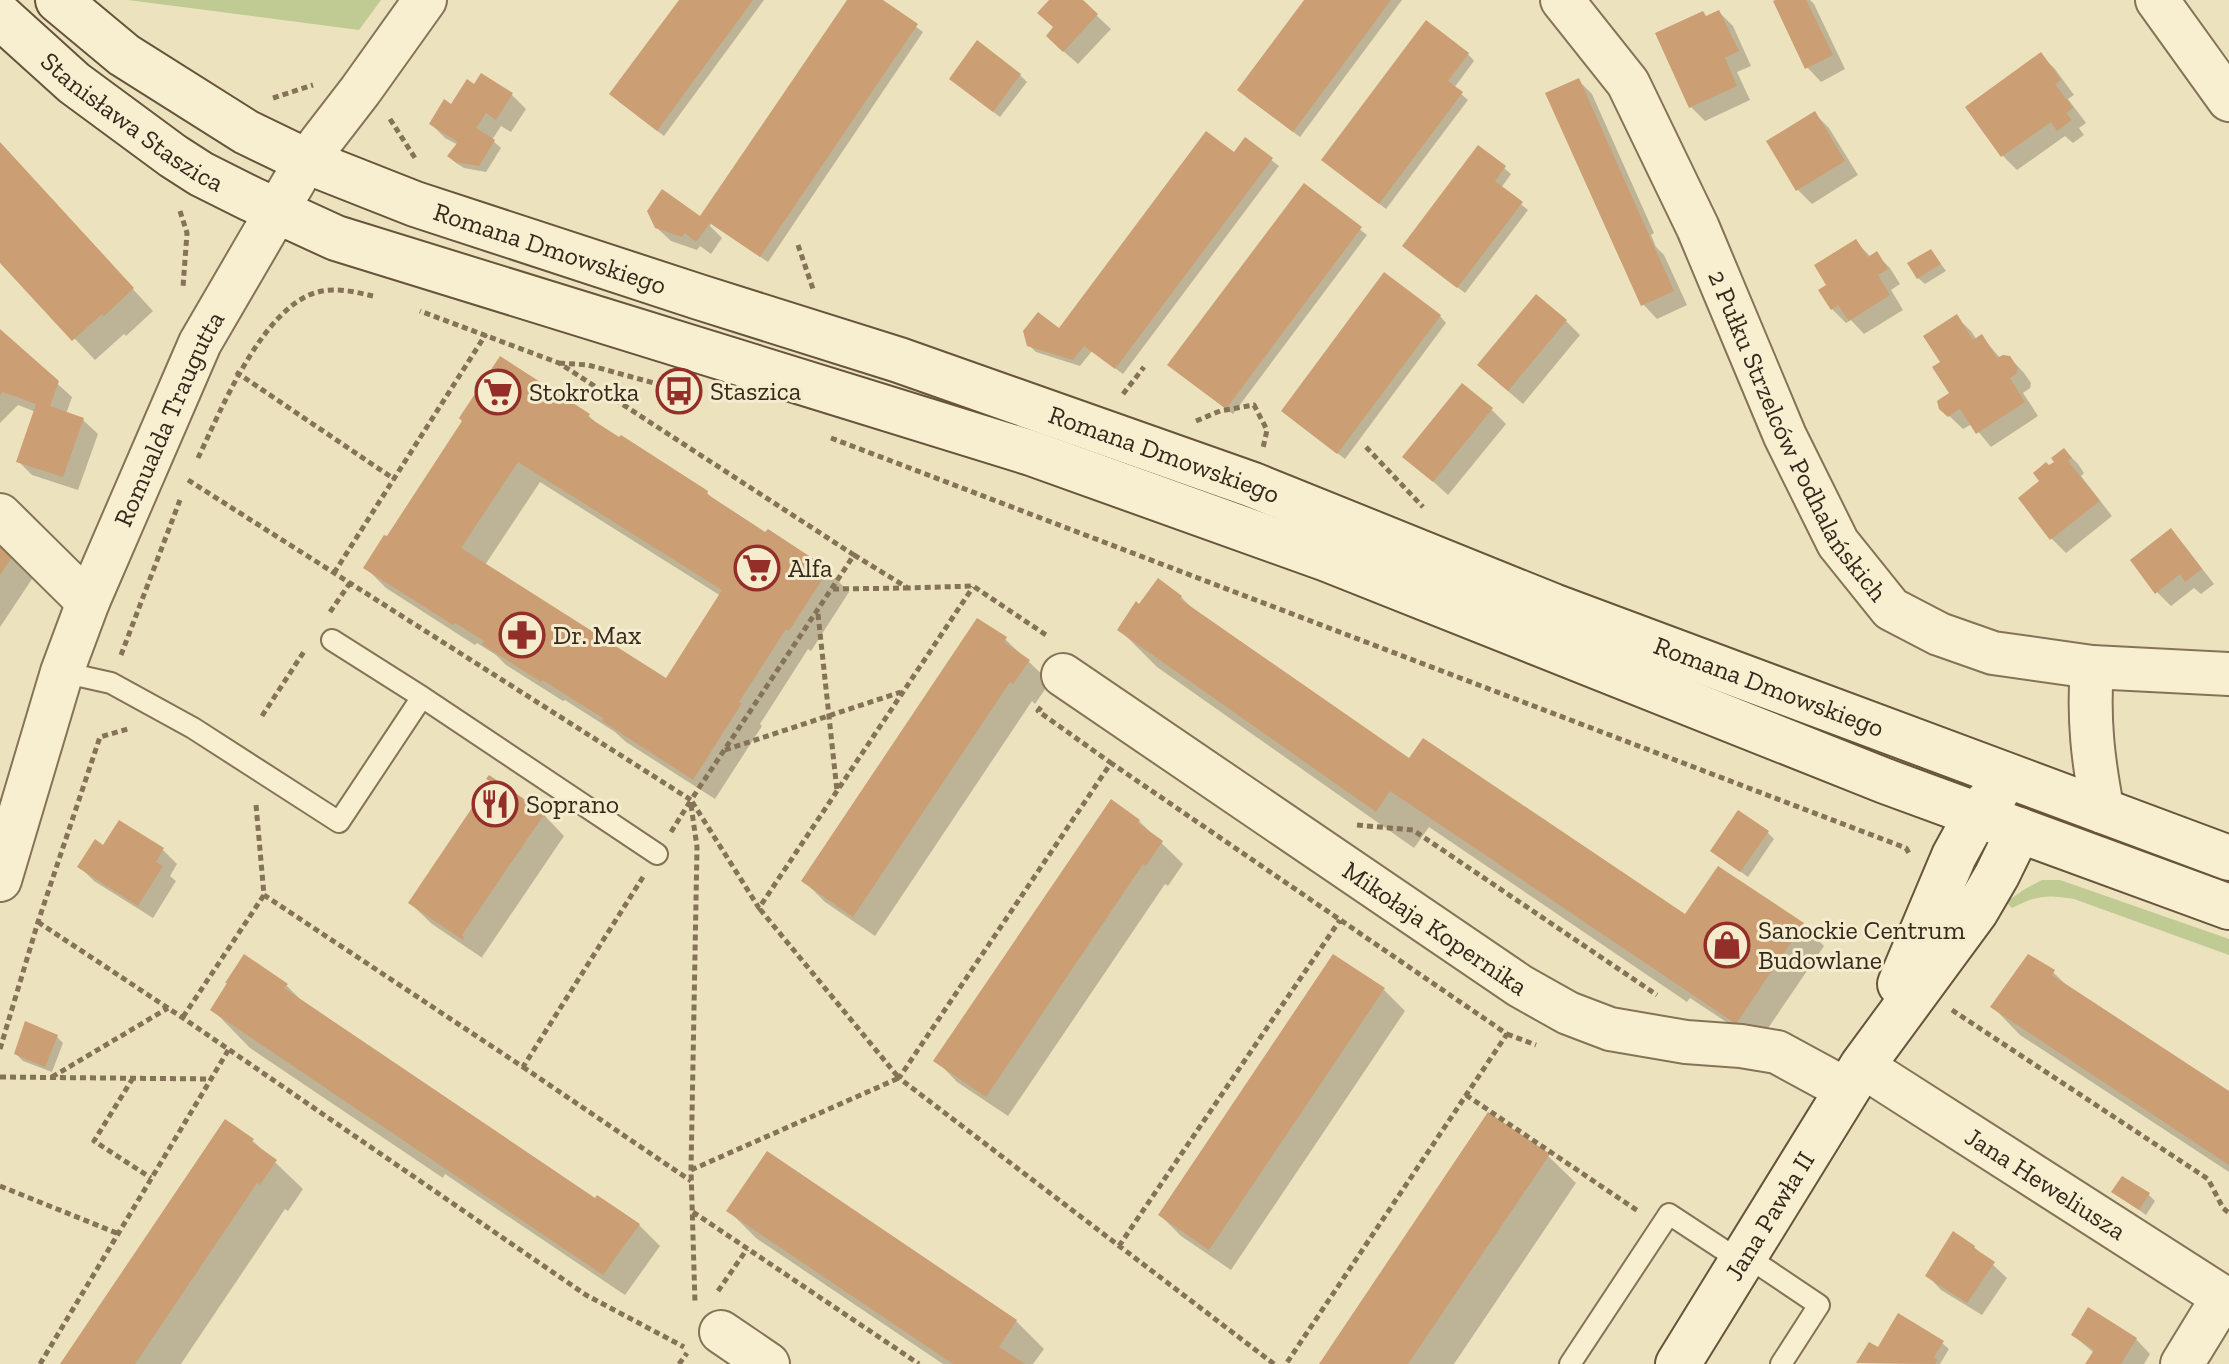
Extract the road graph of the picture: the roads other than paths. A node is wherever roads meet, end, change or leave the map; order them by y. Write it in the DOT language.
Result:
graph roads {
  1 [pos="58,0"];
  2 [pos="425,0"];
  3 [pos="1562,0"];
  4 [pos="2157,0"];
  5 [pos="0,16"];
  6 [pos="2229,100"];
  7 [pos="306,161"];
  8 [pos="275,212"];
  9 [pos="0,515"];
  10 [pos="88,602"];
  11 [pos="332,640"];
  12 [pos="1057,656"];
  13 [pos="2092,667"];
  14 [pos="62,672"];
  15 [pos="2229,674"];
  16 [pos="422,697"];
  17 [pos="2011,777"];
  18 [pos="2103,812"];
  19 [pos="1977,814"];
  20 [pos="2019,830"];
  21 [pos="657,854"];
  22 [pos="2229,858"];
  23 [pos="0,880"];
  24 [pos="2229,907"];
  25 [pos="1855,1078"];
  26 [pos="1744,1259"];
  27 [pos="2226,1299"];
  28 [pos="702,1324"];
  29 [pos="768,1364"];
  30 [pos="1570,1364"];
  31 [pos="1678,1364"];
  32 [pos="1781,1364"];
  33 [pos="2182,1364"];
  1 -- 7 [label="main road, Stanisława Staszica"];
  2 -- 7 [label="street, Romualda Traugutta"];
  3 -- 13 [label="street, 2 Pułku Strzelców Podhalańskich"];
  4 -- 6 [label="street"];
  5 -- 8 [label="main road, Stanisława Staszica"];
  7 -- 8 [label="street, Romualda Traugutta"];
  7 -- 17 [label="main road, Romana Dmowskiego"];
  8 -- 10 [label="street, Romualda Traugutta"];
  8 -- 19 [label="main road, Romana Dmowskiego"];
  9 -- 10 [label="street"];
  10 -- 14 [label="street, Romualda Traugutta"];
  11 -- 16 [label="lane"];
  12 -- 25 [label="street, Mikołaja Kopernika"];
  13 -- 15 [label="street, 2 Pułku Strzelców Podhalańskich"];
  13 -- 18 [label="street"];
  14 -- 16 [label="lane"];
  14 -- 23 [label="street, Romualda Traugutta"];
  16 -- 21 [label="lane"];
  17 -- 18 [label="main road, Romana Dmowskiego"];
  17 -- 19 [label="main road"];
  17 -- 20 [label="main road"];
  18 -- 22 [label="main road, Romana Dmowskiego"];
  19 -- 20 [label="main road, Romana Dmowskiego"];
  19 -- 25 [label="main road, Jana Pawła II"];
  20 -- 24 [label="main road, Romana Dmowskiego"];
  20 -- 25 [label="main road, Jana Pawła II"];
  25 -- 26 [label="main road, Jana Pawła II"];
  25 -- 27 [label="street, Jana Heweliusza"];
  26 -- 30 [label="lane"];
  26 -- 31 [label="main road, Jana Pawła II"];
  26 -- 32 [label="lane"];
  27 -- 33 [label="street"];
  28 -- 29 [label="street"];
}
